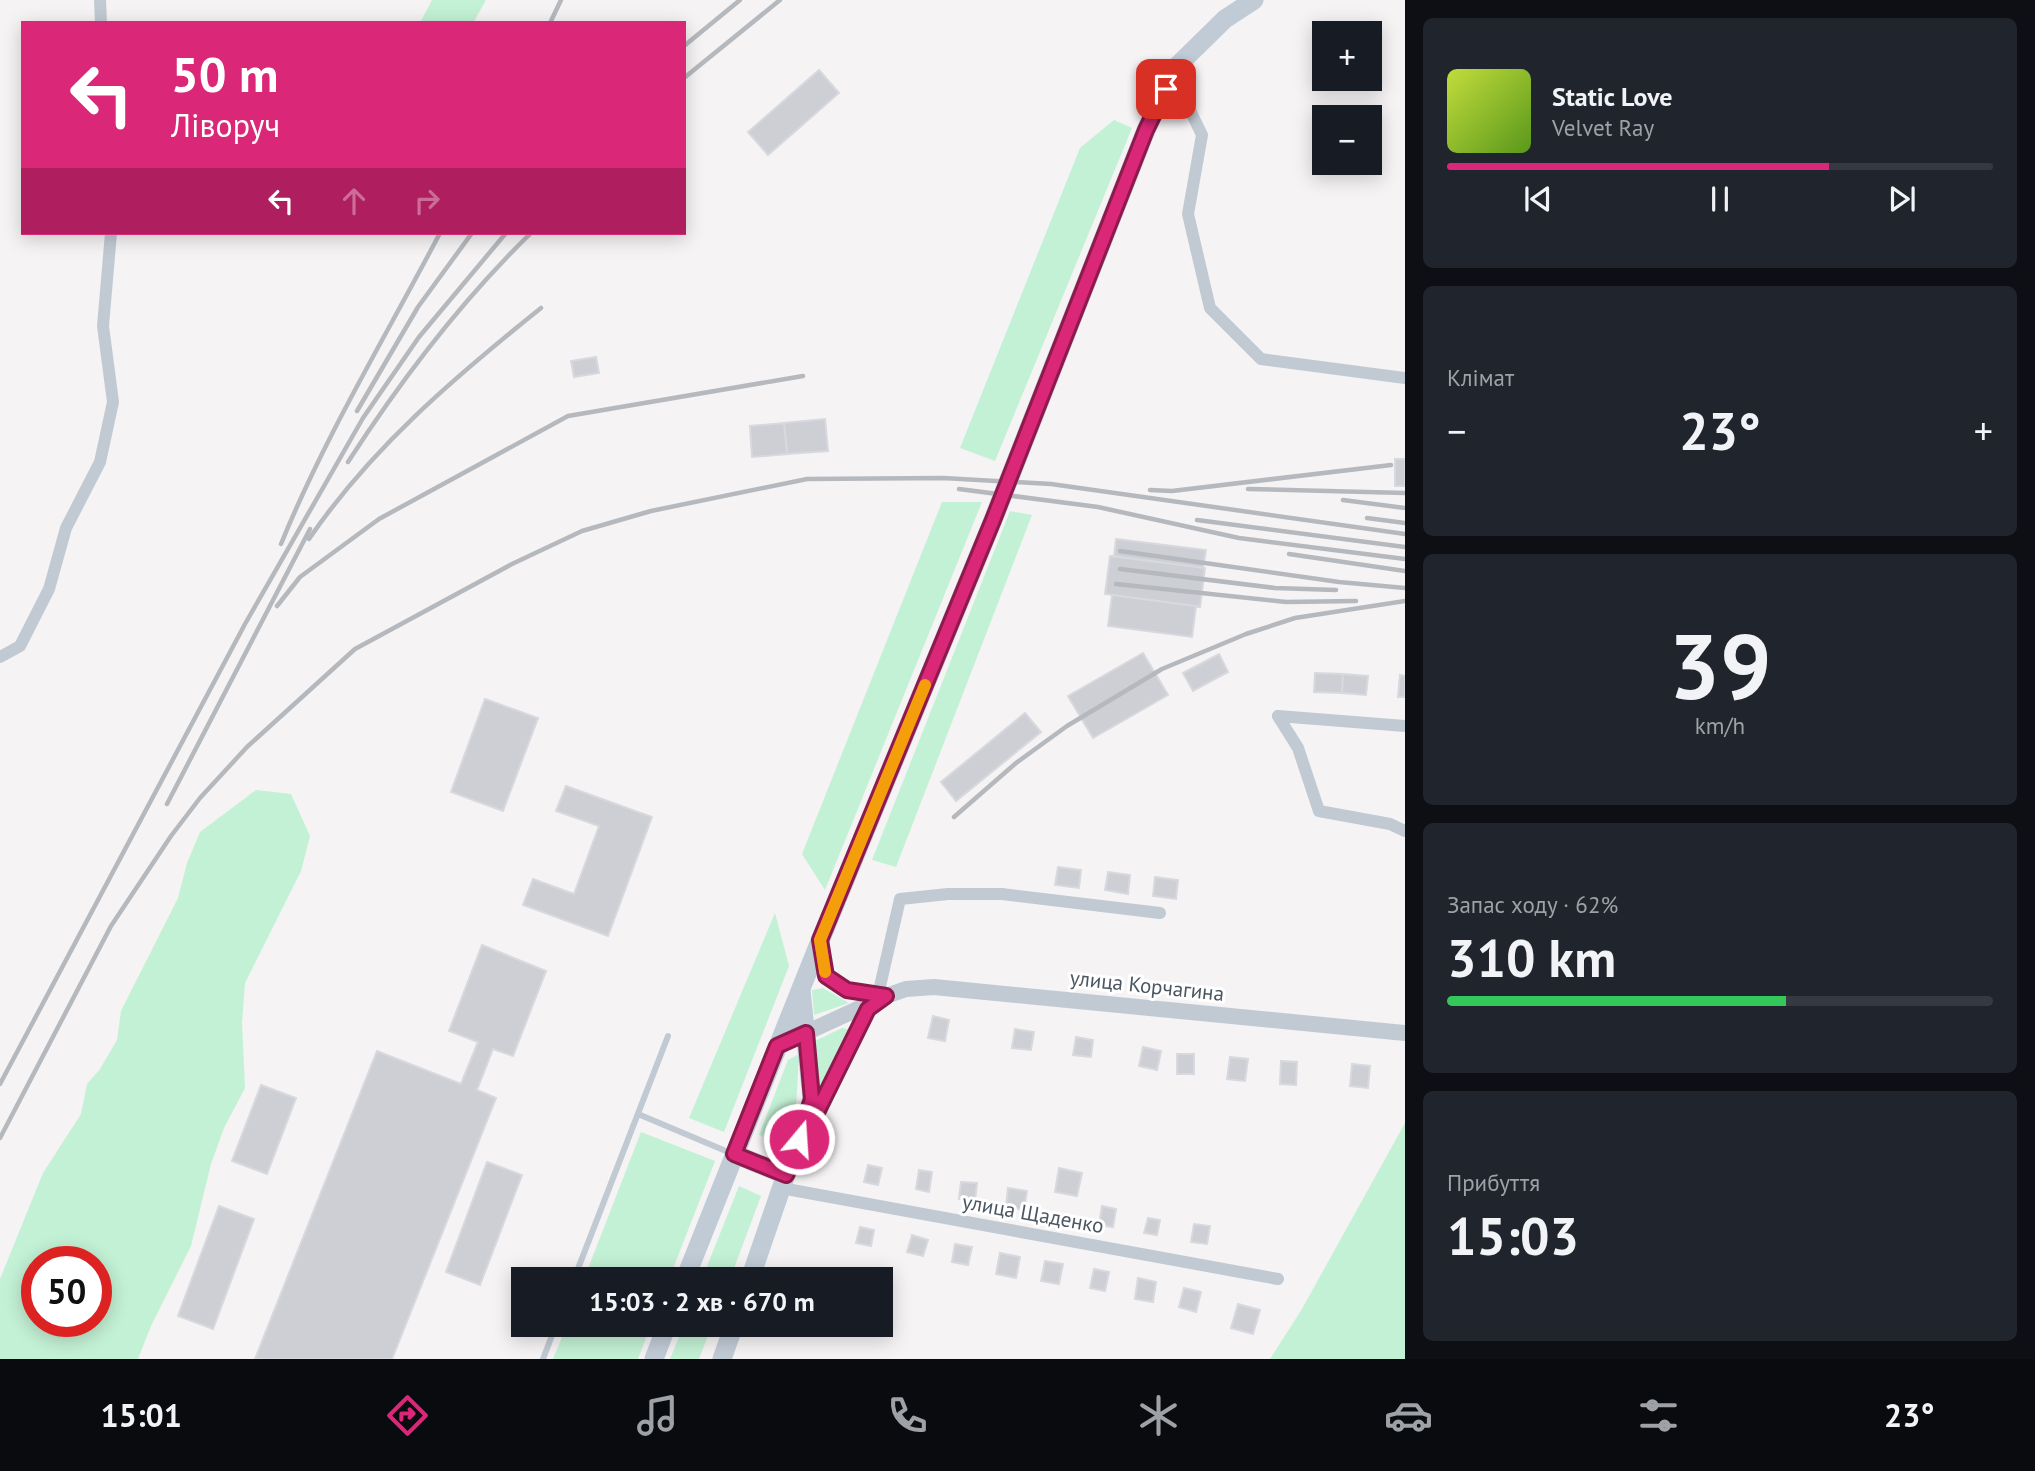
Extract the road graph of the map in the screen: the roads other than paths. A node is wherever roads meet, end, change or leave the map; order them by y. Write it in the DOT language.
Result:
graph roads {
  1 [pos="100,0"];
  2 [pos="1254,0"];
  3 [pos="101,21"];
  4 [pos="1175,68"];
  5 [pos="111,235"];
  6 [pos="1405,378"];
  7 [pos="0,657"];
  8 [pos="1405,726"];
  9 [pos="1405,831"];
  10 [pos="1160,913"];
  11 [pos="820,940"];
  12 [pos="801,987"];
  13 [pos="882,996"];
  14 [pos="806,1033"];
  15 [pos="1405,1033"];
  16 [pos="668,1036"];
  17 [pos="777,1046"];
  18 [pos="638,1114"];
  19 [pos="734,1154"];
  20 [pos="787,1174"];
  21 [pos="579,1267"];
  22 [pos="690,1267"];
  23 [pos="754,1267"];
  24 [pos="1278,1279"];
  25 [pos="551,1337"];
  26 [pos="662,1337"];
  27 [pos="730,1337"];
  28 [pos="543,1359"];
  29 [pos="654,1359"];
  30 [pos="722,1359"];
  1 -- 3 [label="street"];
  2 -- 4 [label="main road"];
  4 -- 6 [label="street"];
  4 -- 11 [label="main road"];
  5 -- 7 [label="street"];
  8 -- 9 [label="street"];
  10 -- 13 [label="street"];
  11 -- 12 [label="main road"];
  11 -- 13 [label="street"];
  12 -- 14 [label="main road"];
  12 -- 17 [label="main road"];
  13 -- 14 [label="street"];
  13 -- 15 [label="street, улица Корчагина"];
  13 -- 20 [label="street"];
  14 -- 17 [label="street"];
  14 -- 20 [label="main road"];
  16 -- 18 [label="lane"];
  17 -- 19 [label="main road"];
  18 -- 19 [label="lane"];
  18 -- 21 [label="lane"];
  19 -- 20 [label="main road"];
  19 -- 22 [label="main road"];
  20 -- 23 [label="main road"];
  20 -- 24 [label="street, улица Щаденко"];
  25 -- 28 [label="lane"];
  26 -- 29 [label="main road"];
  27 -- 30 [label="main road"];
}
